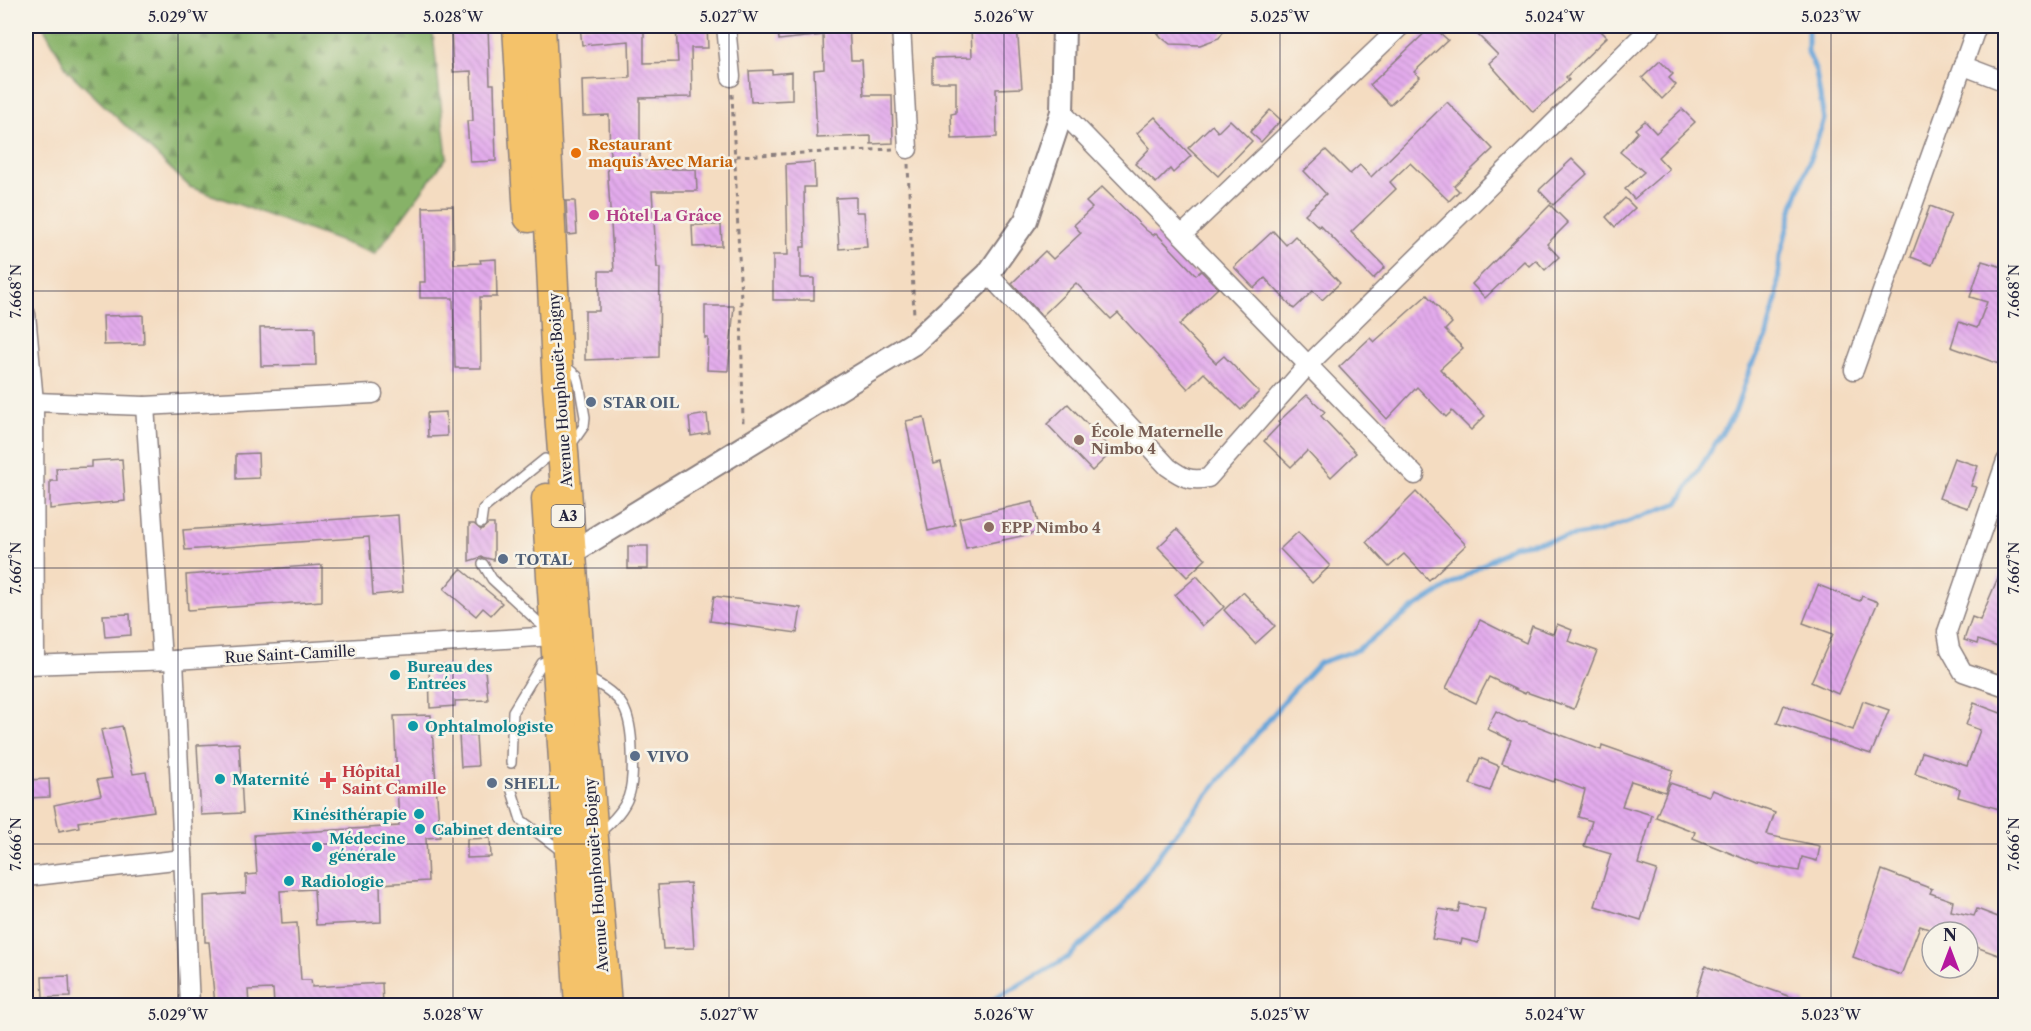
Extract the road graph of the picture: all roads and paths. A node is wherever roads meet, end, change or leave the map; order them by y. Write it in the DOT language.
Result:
graph roads {
  1 [pos="518,26"];
  2 [pos="540,26"];
  3 [pos="726,26"];
  4 [pos="901,26"];
  5 [pos="1064,26"];
  6 [pos="1399,26"];
  7 [pos="1652,26"];
  8 [pos="1977,26"];
  9 [pos="1964,66"];
  10 [pos="731,77"];
  11 [pos="2006,82"];
  12 [pos="1062,112"];
  13 [pos="908,149"];
  14 [pos="736,156"];
  15 [pos="1182,235"];
  16 [pos="988,274"];
  17 [pos="26,314"];
  18 [pos="914,343"];
  19 [pos="1308,365"];
  20 [pos="1854,370"];
  21 [pos="374,394"];
  22 [pos="34,402"];
  23 [pos="145,406"];
  24 [pos="743,447"];
  25 [pos="554,457"];
  26 [pos="2006,461"];
  27 [pos="1415,476"];
  28 [pos="481,523"];
  29 [pos="561,556"];
  30 [pos="483,564"];
  31 [pos="556,647"];
  32 [pos="168,660"];
  33 [pos="30,664"];
  34 [pos="580,675"];
  35 [pos="2006,687"];
  36 [pos="511,763"];
  37 [pos="512,791"];
  38 [pos="593,838"];
  39 [pos="570,857"];
  40 [pos="183,859"];
  41 [pos="26,877"];
  42 [pos="190,1005"];
  43 [pos="579,1005"];
  44 [pos="606,1005"];
  1 -- 25 [label="highway, Avenue Houphouët-Boigny / A3"];
  2 -- 25 [label="highway, Avenue Houphouët-Boigny / A3"];
  3 -- 10 [label="street"];
  4 -- 13 [label="street"];
  5 -- 12 [label="street"];
  6 -- 15 [label="street"];
  7 -- 19 [label="street"];
  8 -- 9 [label="street"];
  9 -- 11 [label="street"];
  9 -- 20 [label="street"];
  10 -- 14 [label="path"];
  12 -- 15 [label="street"];
  12 -- 16 [label="street"];
  13 -- 14 [label="path"];
  13 -- 18 [label="path"];
  14 -- 24 [label="path"];
  15 -- 19 [label="street"];
  16 -- 18 [label="street"];
  16 -- 19 [label="street"];
  17 -- 22 [label="street"];
  18 -- 24 [label="street"];
  19 -- 27 [label="street"];
  21 -- 23 [label="street"];
  22 -- 23 [label="street"];
  22 -- 33 [label="street"];
  23 -- 32 [label="street"];
  24 -- 29 [label="street"];
  25 -- 28 [label="lane"];
  25 -- 29 [label="highway, Avenue Houphouët-Boigny / A3"];
  26 -- 35 [label="street"];
  29 -- 31 [label="highway, Avenue Houphouët-Boigny / A3"];
  29 -- 34 [label="highway, Avenue Houphouët-Boigny / A3"];
  30 -- 31 [label="lane"];
  31 -- 32 [label="street, Rue Saint-Camille"];
  31 -- 36 [label="lane"];
  31 -- 39 [label="highway, Avenue Houphouët-Boigny / A3"];
  32 -- 33 [label="street, Rue Saint-Camille"];
  32 -- 40 [label="street"];
  34 -- 38 [label="highway, Avenue Houphouët-Boigny / A3"];
  34 -- 38 [label="lane"];
  37 -- 39 [label="lane"];
  38 -- 44 [label="highway, Avenue Houphouët-Boigny / A3"];
  39 -- 43 [label="highway, Avenue Houphouët-Boigny / A3"];
  40 -- 41 [label="street"];
  40 -- 42 [label="street"];
}
